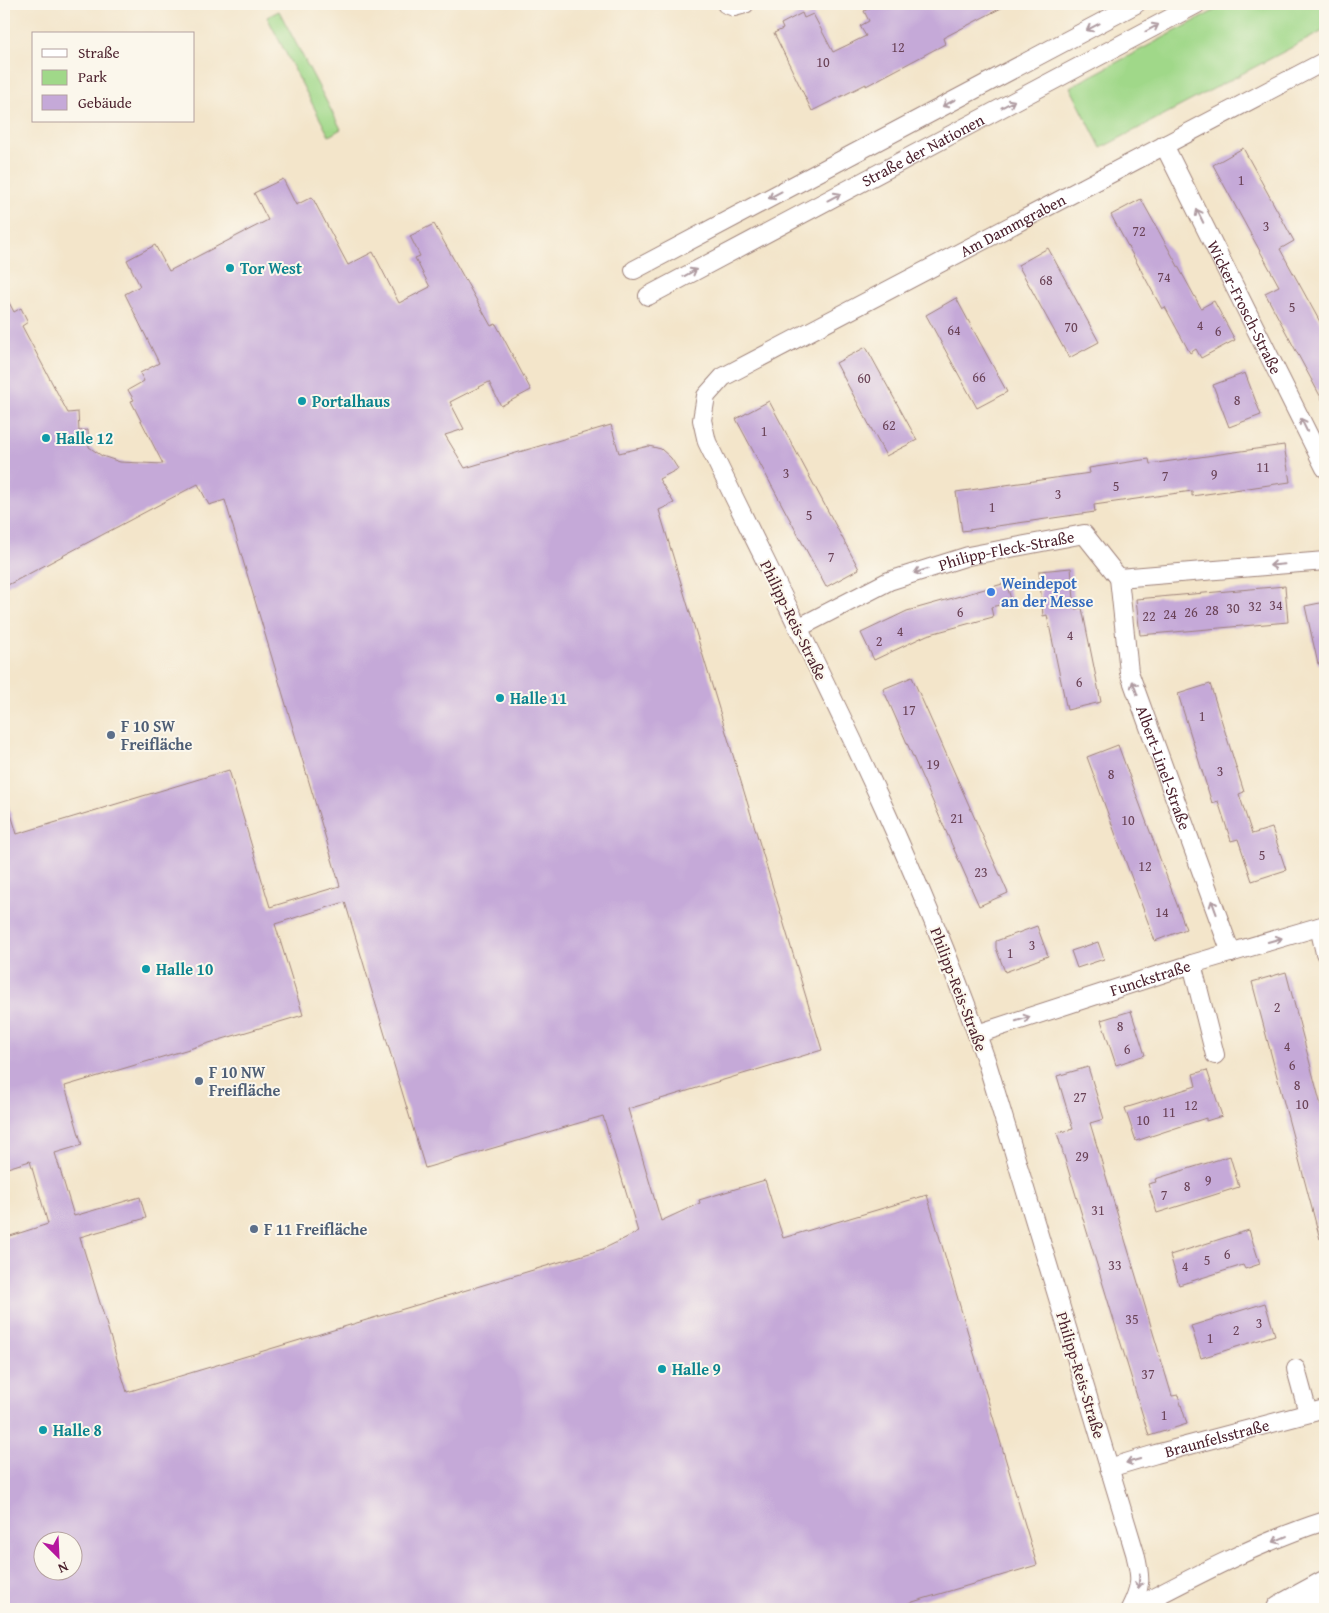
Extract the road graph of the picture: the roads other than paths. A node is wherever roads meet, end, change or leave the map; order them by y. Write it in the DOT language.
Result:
graph roads {
  1 [pos="726,4"];
  2 [pos="745,4"];
  3 [pos="1136,4"];
  4 [pos="1197,4"];
  5 [pos="1325,61"];
  6 [pos="1164,145"];
  7 [pos="634,270"];
  8 [pos="648,296"];
  9 [pos="706,396"];
  10 [pos="1325,468"];
  11 [pos="1325,561"];
  12 [pos="1119,578"];
  13 [pos="798,628"];
  14 [pos="1322,926"];
  15 [pos="1231,953"];
  16 [pos="1325,953"];
  17 [pos="1192,964"];
  18 [pos="977,1034"];
  19 [pos="1215,1055"];
  20 [pos="1296,1369"];
  21 [pos="1317,1411"];
  22 [pos="1109,1468"];
  23 [pos="1325,1522"];
  24 [pos="1325,1585"];
  25 [pos="1131,1609"];
  26 [pos="1281,1609"];
  1 -- 2 [label="street"];
  3 -- 7 [label="street, Straße der Nationen, one-way"];
  8 -- 4 [label="street, Straße der Nationen, one-way"];
  5 -- 6 [label="street, Am Dammgraben"];
  6 -- 9 [label="street, Am Dammgraben"];
  10 -- 6 [label="street, Wicker-Frosch-Straße, one-way"];
  9 -- 13 [label="street, Philipp-Reis-Straße"];
  11 -- 12 [label="street, one-way"];
  12 -- 13 [label="street, Philipp-Fleck-Straße, one-way"];
  15 -- 12 [label="street, Albert-Linel-Straße, one-way"];
  13 -- 18 [label="street, Philipp-Reis-Straße"];
  15 -- 14 [label="street, Funckstraße, one-way"];
  14 -- 16 [label="street"];
  15 -- 17 [label="street, Funckstraße"];
  18 -- 17 [label="street, Funckstraße, one-way"];
  17 -- 19 [label="street"];
  18 -- 22 [label="street, Philipp-Reis-Straße"];
  20 -- 21 [label="street"];
  21 -- 22 [label="street, Braunfelsstraße, one-way"];
  22 -- 25 [label="street, Philipp-Reis-Straße, one-way"];
  23 -- 25 [label="street, one-way"];
  24 -- 26 [label="main road"];
}
